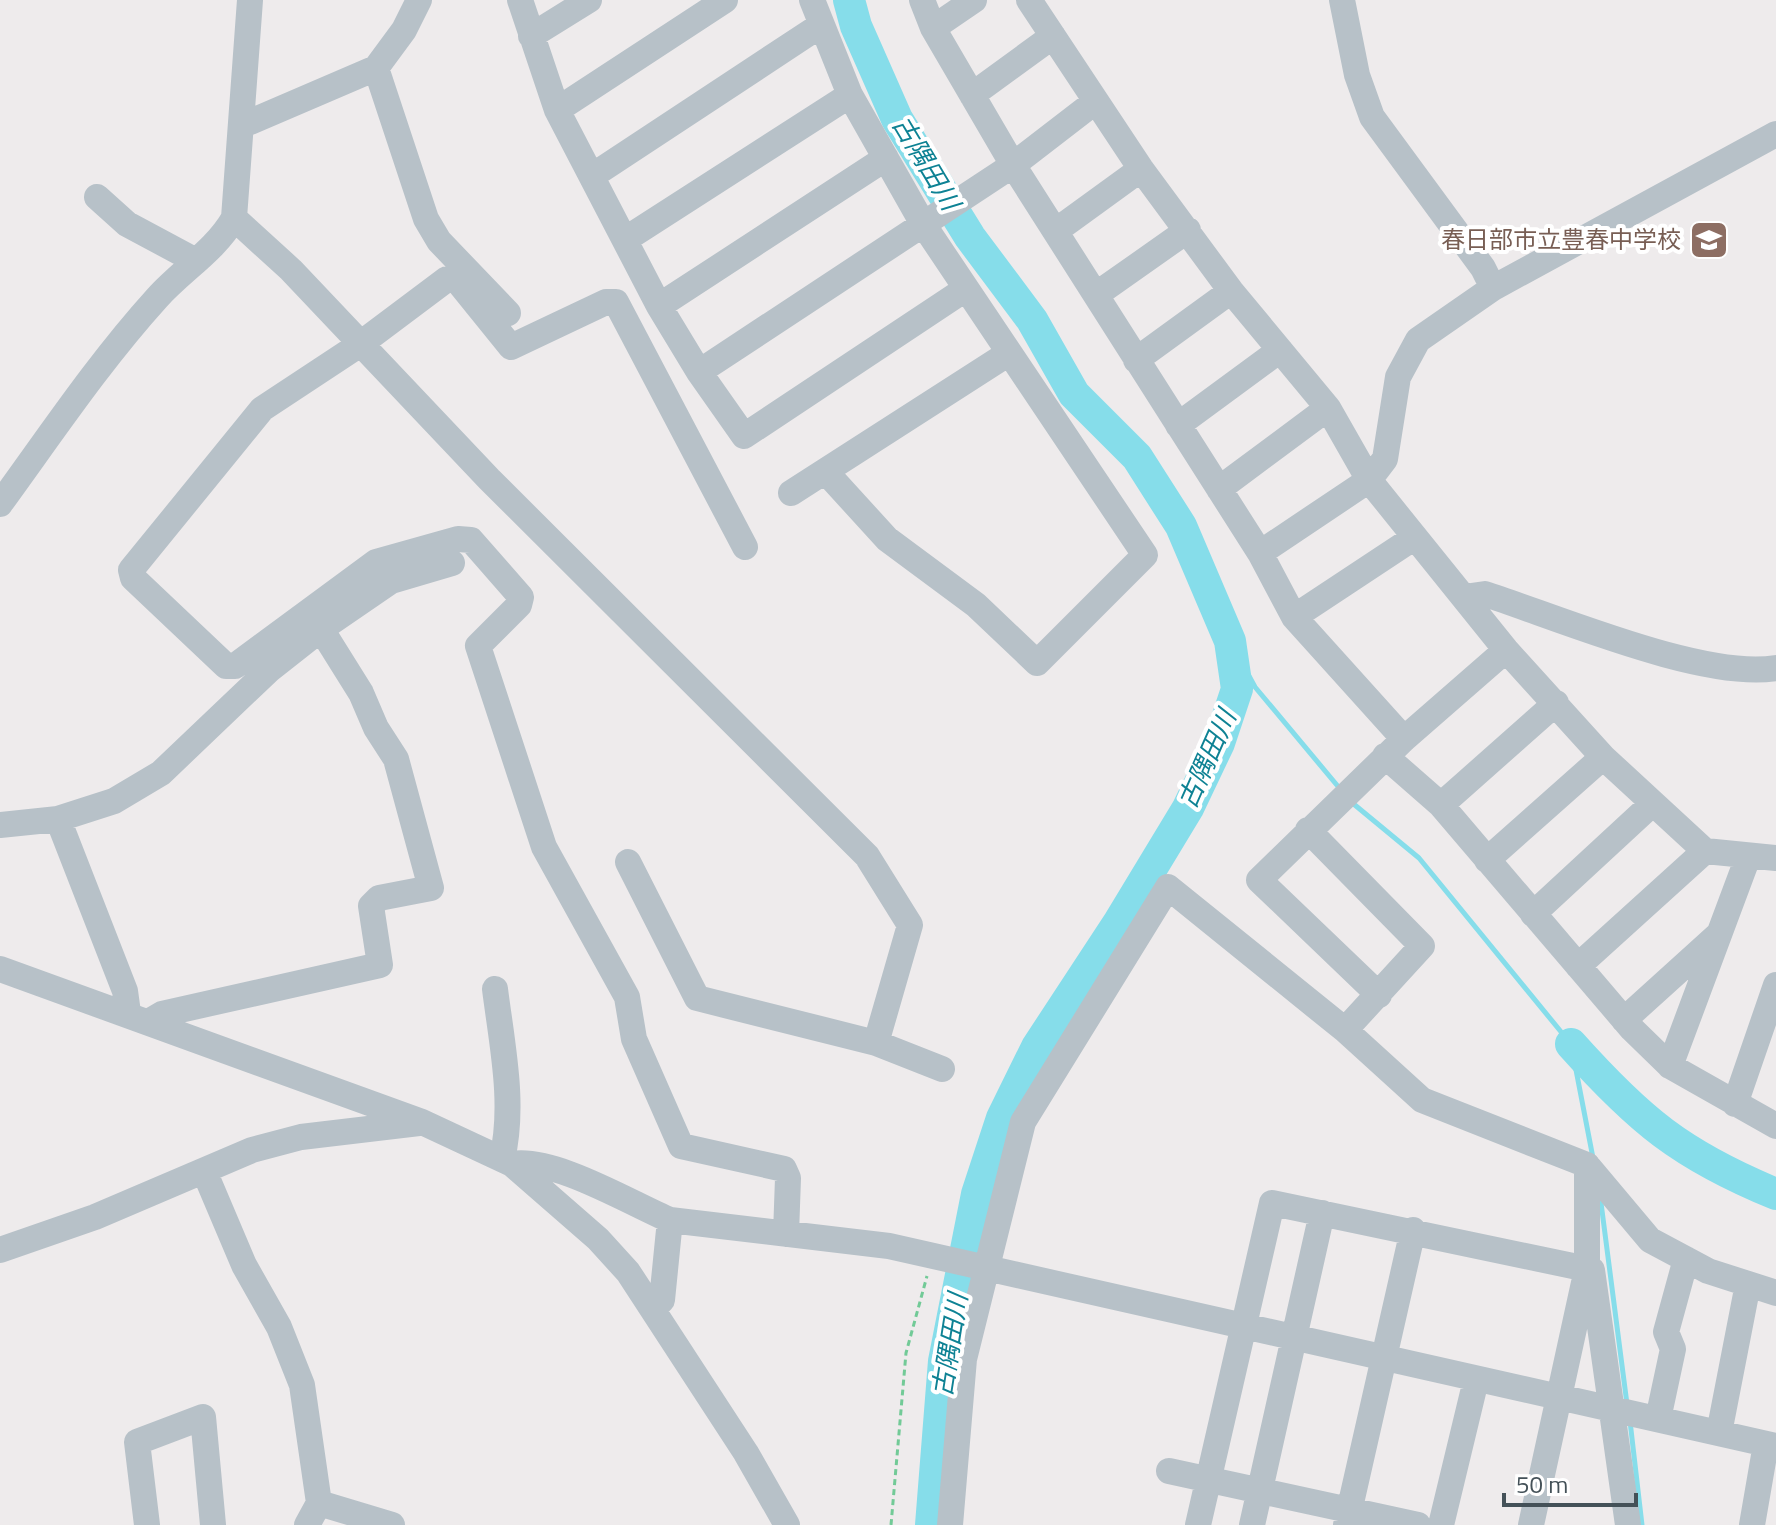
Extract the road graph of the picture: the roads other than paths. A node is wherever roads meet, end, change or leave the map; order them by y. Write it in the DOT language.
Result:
graph roads {
  1 [pos="250,0"];
  2 [pos="419,0"];
  3 [pos="520,0"];
  4 [pos="589,0"];
  5 [pos="725,0"];
  6 [pos="812,0"];
  7 [pos="922,0"];
  8 [pos="974,0"];
  9 [pos="1029,0"];
  10 [pos="1342,0"];
  11 [pos="699,8"];
  12 [pos="821,25"];
  13 [pos="933,28"];
  14 [pos="531,36"];
  15 [pos="1053,36"];
  16 [pos="376,68"];
  17 [pos="850,95"];
  18 [pos="972,95"];
  19 [pos="1096,101"];
  20 [pos="557,110"];
  21 [pos="243,125"];
  22 [pos="1776,134"];
  23 [pos="886,158"];
  24 [pos="1013,165"];
  25 [pos="1141,169"];
  26 [pos="592,176"];
  27 [pos="97,197"];
  28 [pos="234,218"];
  29 [pos="928,221"];
  30 [pos="1057,230"];
  31 [pos="1188,230"];
  32 [pos="626,239"];
  33 [pos="196,261"];
  34 [pos="1493,288"];
  35 [pos="964,290"];
  36 [pos="1231,291"];
  37 [pos="1097,294"];
  38 [pos="659,306"];
  39 [pos="508,313"];
  40 [pos="359,345"];
  41 [pos="1280,350"];
  42 [pos="1009,353"];
  43 [pos="1136,360"];
  44 [pos="699,372"];
  45 [pos="1328,408"];
  46 [pos="1178,425"];
  47 [pos="825,471"];
  48 [pos="1369,480"];
  49 [pos="1219,489"];
  50 [pos="791,493"];
  51 [pos="0,504"];
  52 [pos="1415,537"];
  53 [pos="745,547"];
  54 [pos="1260,553"];
  55 [pos="452,563"];
  56 [pos="1464,597"];
  57 [pos="1294,617"];
  58 [pos="321,629"];
  59 [pos="1506,650"];
  60 [pos="1776,668"];
  61 [pos="1556,703"];
  62 [pos="1394,748"];
  63 [pos="1603,757"];
  64 [pos="1652,804"];
  65 [pos="1441,805"];
  66 [pos="58,819"];
  67 [pos="0,825"];
  68 [pos="1308,830"];
  69 [pos="1705,851"];
  70 [pos="1748,857"];
  71 [pos="1776,858"];
  72 [pos="1487,860"];
  73 [pos="628,862"];
  74 [pos="1533,914"];
  75 [pos="1722,931"];
  76 [pos="1578,966"];
  77 [pos="0,969"];
  78 [pos="1776,985"];
  79 [pos="495,989"];
  80 [pos="1379,995"];
  81 [pos="139,1017"];
  82 [pos="1624,1020"];
  83 [pos="1345,1030"];
  84 [pos="876,1043"];
  85 [pos="1670,1066"];
  86 [pos="942,1069"];
  87 [pos="1735,1104"];
  88 [pos="422,1122"];
  89 [pos="1776,1126"];
  90 [pos="507,1162"];
  91 [pos="1587,1165"];
  92 [pos="205,1173"];
  93 [pos="1322,1213"];
  94 [pos="670,1220"];
  95 [pos="1413,1230"];
  96 [pos="786,1234"];
  97 [pos="0,1250"];
  98 [pos="1686,1259"];
  99 [pos="987,1269"];
  100 [pos="1587,1269"];
  101 [pos="1748,1284"];
  102 [pos="1776,1293"];
  103 [pos="653,1309"];
  104 [pos="1243,1327"];
  105 [pos="1295,1338"];
  106 [pos="1382,1358"];
  107 [pos="1476,1380"];
  108 [pos="1559,1398"];
  109 [pos="1614,1411"];
  110 [pos="1658,1419"];
  111 [pos="1719,1433"];
  112 [pos="1771,1445"];
  113 [pos="1169,1471"];
  114 [pos="1208,1480"];
  115 [pos="1260,1491"];
  116 [pos="313,1514"];
  117 [pos="1348,1517"];
  118 [pos="780,1524"];
  119 [pos="147,1525"];
  120 [pos="213,1525"];
  121 [pos="392,1525"];
  122 [pos="950,1525"];
  123 [pos="1198,1525"];
  124 [pos="1252,1525"];
  125 [pos="1418,1525"];
  126 [pos="1441,1525"];
  127 [pos="1531,1525"];
  128 [pos="1628,1525"];
  129 [pos="1752,1525"];
  1 -- 21 [label="street"];
  2 -- 16 [label="street"];
  3 -- 14 [label="street"];
  4 -- 14 [label="street"];
  5 -- 11 [label="street"];
  6 -- 12 [label="street"];
  7 -- 13 [label="street"];
  8 -- 13 [label="street"];
  9 -- 15 [label="street"];
  10 -- 34 [label="street"];
  11 -- 20 [label="street"];
  12 -- 17 [label="street"];
  12 -- 26 [label="street"];
  13 -- 18 [label="street"];
  14 -- 20 [label="street"];
  15 -- 18 [label="street"];
  15 -- 19 [label="street"];
  16 -- 21 [label="street"];
  16 -- 39 [label="street"];
  17 -- 23 [label="street"];
  17 -- 32 [label="street"];
  18 -- 24 [label="street"];
  19 -- 24 [label="street"];
  19 -- 25 [label="street"];
  20 -- 26 [label="street"];
  21 -- 28 [label="street"];
  22 -- 34 [label="street"];
  23 -- 29 [label="street"];
  23 -- 38 [label="street"];
  24 -- 29 [label="street"];
  24 -- 30 [label="street"];
  25 -- 30 [label="street"];
  25 -- 31 [label="street"];
  26 -- 32 [label="street"];
  27 -- 33 [label="street"];
  28 -- 33 [label="street"];
  28 -- 40 [label="street"];
  29 -- 35 [label="street"];
  29 -- 44 [label="street"];
  30 -- 37 [label="street"];
  31 -- 36 [label="street"];
  31 -- 37 [label="street"];
  32 -- 38 [label="street"];
  33 -- 51 [label="street"];
  34 -- 48 [label="street"];
  35 -- 42 [label="street"];
  35 -- 44 [label="street"];
  36 -- 41 [label="street"];
  36 -- 43 [label="street"];
  37 -- 43 [label="street"];
  38 -- 44 [label="street"];
  40 -- 53 [label="street"];
  40 -- 84 [label="street"];
  40 -- 96 [label="street"];
  41 -- 45 [label="street"];
  41 -- 46 [label="street"];
  42 -- 47 [label="street"];
  42 -- 47 [label="street"];
  43 -- 46 [label="street"];
  45 -- 48 [label="street"];
  45 -- 49 [label="street"];
  46 -- 49 [label="street"];
  47 -- 50 [label="street"];
  48 -- 52 [label="street"];
  48 -- 54 [label="street"];
  49 -- 54 [label="street"];
  52 -- 56 [label="street"];
  52 -- 57 [label="street"];
  54 -- 57 [label="street"];
  55 -- 58 [label="street"];
  56 -- 59 [label="street"];
  56 -- 60 [label="street"];
  57 -- 62 [label="street"];
  58 -- 66 [label="street"];
  58 -- 81 [label="street"];
  59 -- 61 [label="street"];
  59 -- 62 [label="street"];
  61 -- 63 [label="street"];
  61 -- 65 [label="street"];
  62 -- 65 [label="street"];
  62 -- 68 [label="street"];
  63 -- 64 [label="street"];
  63 -- 72 [label="street"];
  64 -- 69 [label="street"];
  64 -- 74 [label="street"];
  65 -- 72 [label="street"];
  66 -- 67 [label="street"];
  66 -- 81 [label="street"];
  68 -- 80 [label="street"];
  68 -- 80 [label="street"];
  69 -- 70 [label="street"];
  69 -- 76 [label="street"];
  70 -- 71 [label="street"];
  70 -- 75 [label="street"];
  72 -- 74 [label="street"];
  73 -- 84 [label="street"];
  74 -- 76 [label="street"];
  75 -- 82 [label="street"];
  75 -- 85 [label="street"];
  76 -- 82 [label="street"];
  77 -- 81 [label="street"];
  78 -- 87 [label="street"];
  79 -- 90 [label="street"];
  80 -- 83 [label="street"];
  81 -- 88 [label="street"];
  82 -- 85 [label="street"];
  83 -- 91 [label="street"];
  83 -- 99 [label="street"];
  84 -- 86 [label="street"];
  85 -- 87 [label="street"];
  87 -- 89 [label="street"];
  88 -- 90 [label="street"];
  88 -- 92 [label="street"];
  90 -- 94 [label="street"];
  90 -- 103 [label="street"];
  91 -- 98 [label="street"];
  91 -- 100 [label="street"];
  92 -- 97 [label="street"];
  92 -- 116 [label="street"];
  93 -- 95 [label="street"];
  93 -- 104 [label="street"];
  93 -- 105 [label="street"];
  94 -- 96 [label="street"];
  94 -- 103 [label="street"];
  95 -- 100 [label="street"];
  95 -- 106 [label="street"];
  96 -- 99 [label="street"];
  98 -- 101 [label="street"];
  98 -- 110 [label="street"];
  99 -- 104 [label="street"];
  99 -- 122 [label="street"];
  100 -- 108 [label="street"];
  100 -- 109 [label="street"];
  101 -- 102 [label="street"];
  101 -- 111 [label="street"];
  103 -- 118 [label="street"];
  104 -- 105 [label="street"];
  104 -- 114 [label="street"];
  105 -- 106 [label="street"];
  105 -- 115 [label="street"];
  106 -- 107 [label="street"];
  106 -- 117 [label="street"];
  107 -- 108 [label="street"];
  107 -- 126 [label="street"];
  108 -- 109 [label="street"];
  108 -- 127 [label="street"];
  109 -- 110 [label="street"];
  109 -- 128 [label="street"];
  110 -- 111 [label="street"];
  111 -- 112 [label="street"];
  112 -- 129 [label="street"];
  113 -- 114 [label="street"];
  114 -- 115 [label="street"];
  114 -- 123 [label="street"];
  115 -- 117 [label="street"];
  115 -- 124 [label="street"];
  116 -- 121 [label="street"];
  117 -- 125 [label="street"];
  119 -- 120 [label="street"];
}
